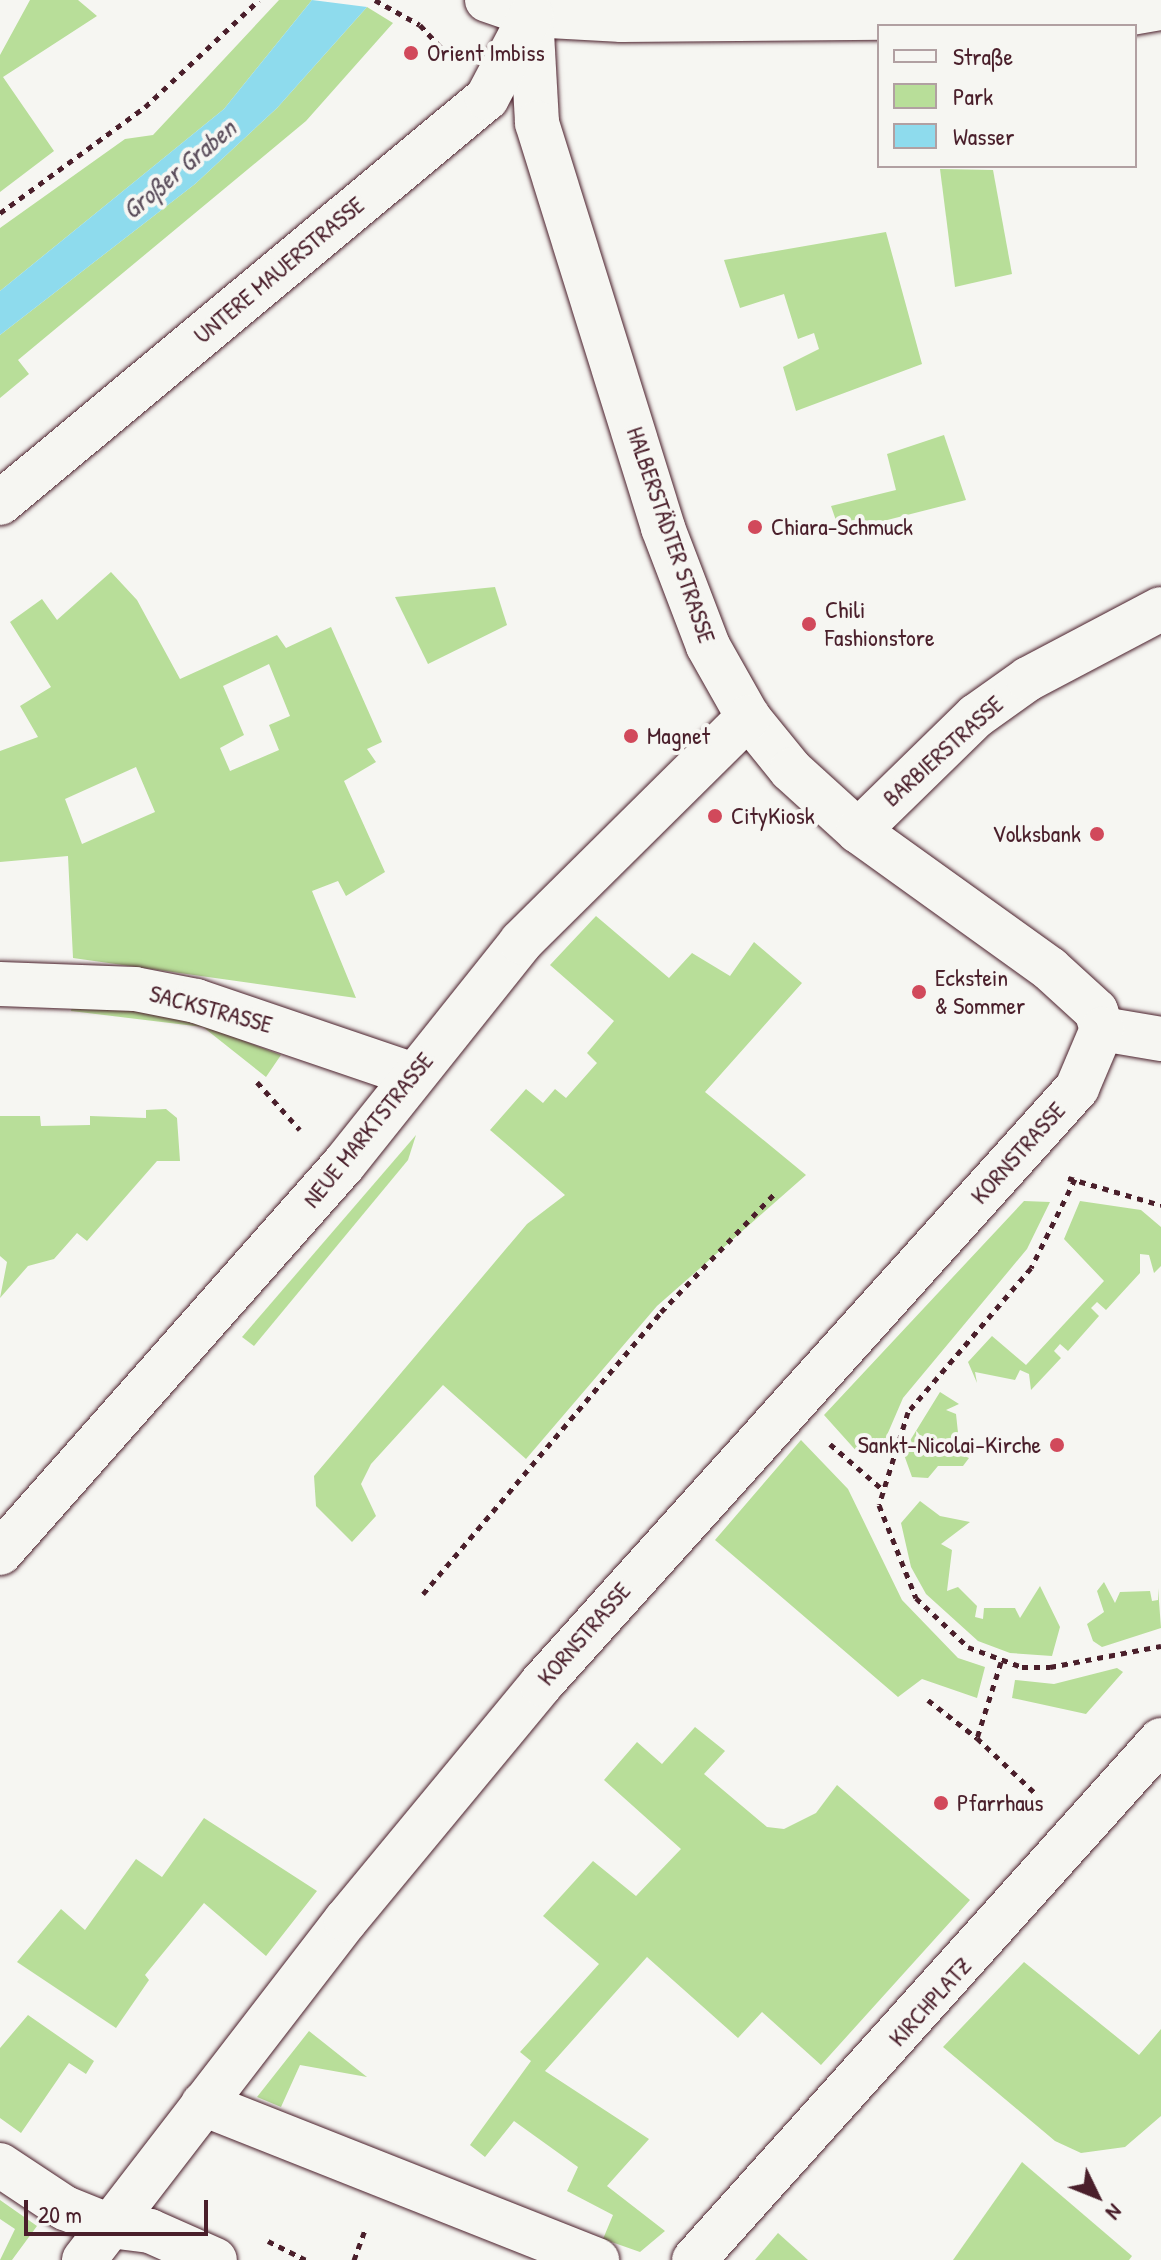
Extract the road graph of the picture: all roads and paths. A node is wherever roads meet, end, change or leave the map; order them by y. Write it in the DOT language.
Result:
graph roads {
  1 [pos="259,0"];
  2 [pos="375,0"];
  3 [pos="511,8"];
  4 [pos="1161,8"];
  5 [pos="621,10"];
  6 [pos="407,17"];
  7 [pos="0,213"];
  8 [pos="0,503"];
  9 [pos="1161,609"];
  10 [pos="748,717"];
  11 [pos="858,831"];
  12 [pos="0,984"];
  13 [pos="1102,1029"];
  14 [pos="1161,1039"];
  15 [pos="413,1075"];
  16 [pos="1081,1169"];
  17 [pos="1075,1179"];
  18 [pos="776,1192"];
  19 [pos="1161,1205"];
  20 [pos="823,1438"];
  21 [pos="881,1488"];
  22 [pos="0,1553"];
  23 [pos="423,1594"];
  24 [pos="1161,1646"];
  25 [pos="1001,1662"];
  26 [pos="928,1700"];
  27 [pos="977,1738"];
  28 [pos="1161,1740"];
  29 [pos="1046,1804"];
  30 [pos="203,2104"];
  31 [pos="0,2165"];
  32 [pos="97,2243"];
  33 [pos="215,2260"];
  34 [pos="597,2260"];
  35 [pos="694,2260"];
  1 -- 7 [label="path"];
  2 -- 6 [label="path"];
  3 -- 5 [label="street"];
  3 -- 8 [label="street, UNTERE MAUERSTRASSE"];
  3 -- 10 [label="street, HALBERSTÄDTER STRASSE"];
  4 -- 5 [label="street"];
  9 -- 11 [label="street, BARBIERSTRASSE"];
  10 -- 11 [label="street, HALBERSTÄDTER STRASSE"];
  10 -- 15 [label="street, NEUE MARKTSTRASSE"];
  11 -- 13 [label="street, HALBERSTÄDTER STRASSE"];
  12 -- 15 [label="street, SACKSTRASSE"];
  13 -- 14 [label="street"];
  13 -- 30 [label="street, KORNSTRASSE"];
  15 -- 22 [label="street, NEUE MARKTSTRASSE"];
  16 -- 17 [label="path"];
  17 -- 19 [label="path"];
  17 -- 21 [label="path"];
  18 -- 23 [label="path"];
  20 -- 21 [label="path"];
  21 -- 25 [label="path"];
  24 -- 25 [label="path"];
  25 -- 27 [label="path"];
  26 -- 27 [label="path"];
  27 -- 29 [label="path"];
  28 -- 35 [label="street, KIRCHPLATZ"];
  30 -- 32 [label="street, KORNSTRASSE"];
  30 -- 34 [label="street"];
  31 -- 32 [label="street"];
  32 -- 33 [label="street"];
}
